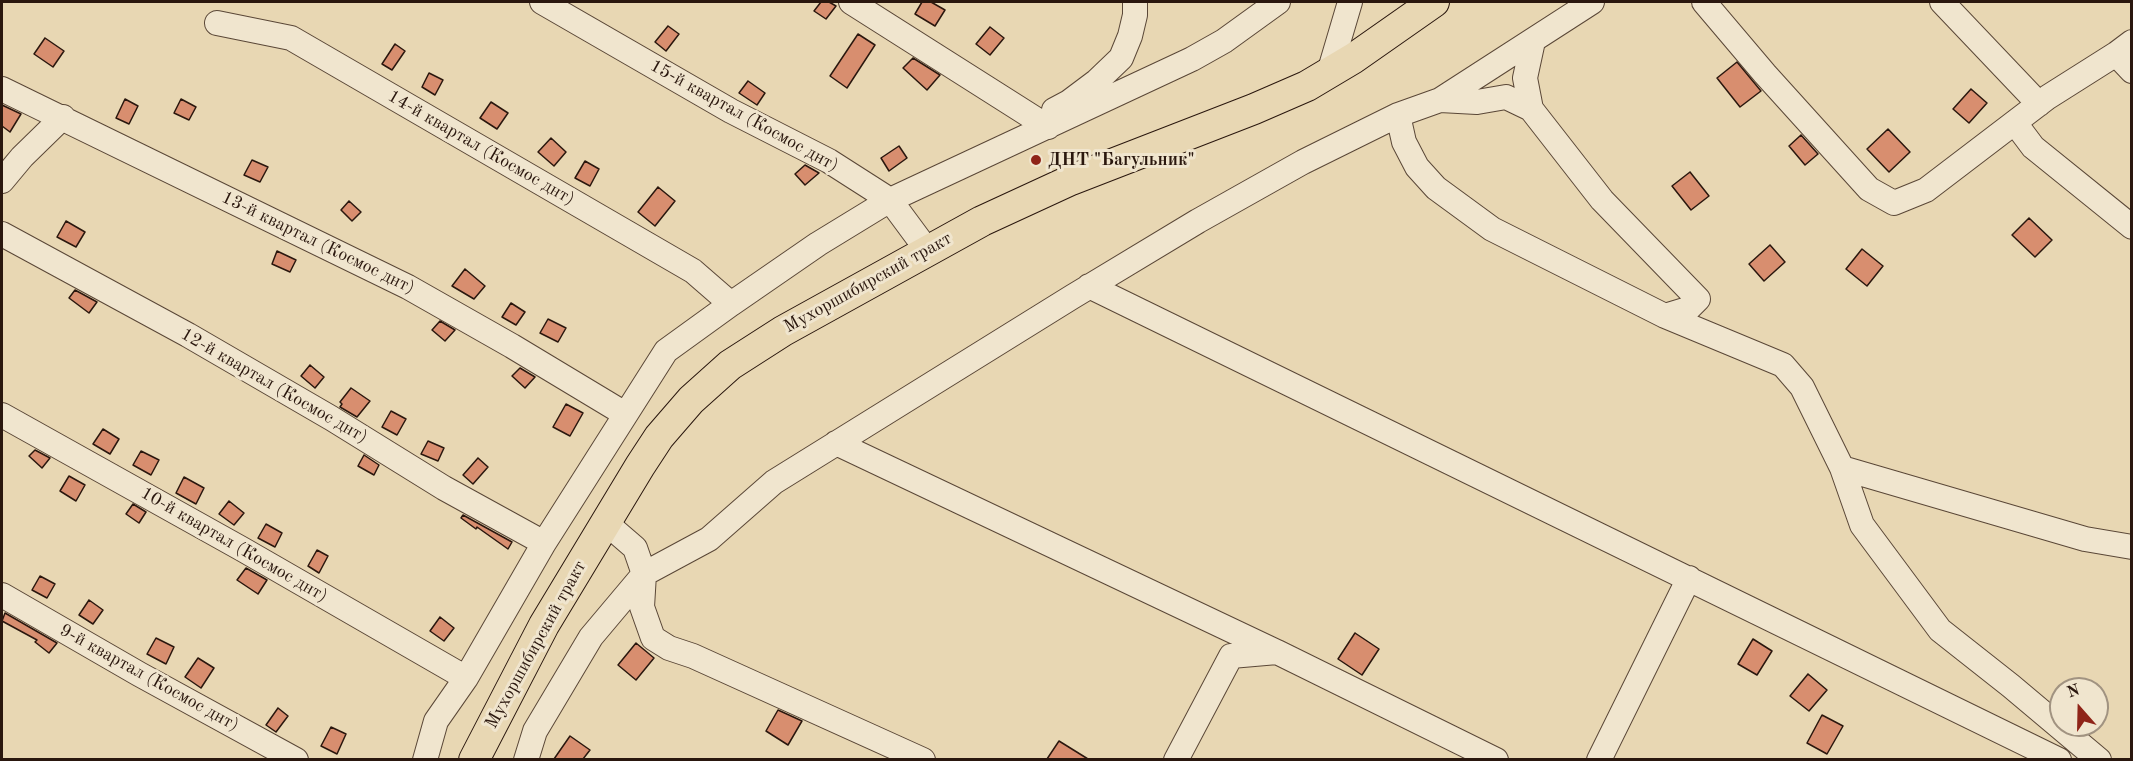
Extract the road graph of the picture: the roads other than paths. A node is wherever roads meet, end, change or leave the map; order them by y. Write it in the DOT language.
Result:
graph roads {
  1 [pos="542,2"];
  2 [pos="851,2"];
  3 [pos="1135,2"];
  4 [pos="1350,2"];
  5 [pos="1434,2"];
  6 [pos="1592,2"];
  7 [pos="1704,2"];
  8 [pos="1942,2"];
  9 [pos="1268,5"];
  10 [pos="217,23"];
  11 [pos="1533,41"];
  12 [pos="2126,56"];
  13 [pos="1329,73"];
  14 [pos="2,89"];
  15 [pos="1440,100"];
  16 [pos="2039,104"];
  17 [pos="1531,109"];
  18 [pos="1398,115"];
  19 [pos="63,117"];
  20 [pos="1042,123"];
  21 [pos="2015,123"];
  22 [pos="2,181"];
  23 [pos="890,200"];
  24 [pos="2132,227"];
  25 [pos="2,234"];
  26 [pos="927,250"];
  27 [pos="1089,286"];
  28 [pos="731,304"];
  29 [pos="1665,316"];
  30 [pos="625,414"];
  31 [pos="2,415"];
  32 [pos="836,443"];
  33 [pos="1842,468"];
  34 [pos="606,523"];
  35 [pos="544,543"];
  36 [pos="2132,548"];
  37 [pos="644,574"];
  38 [pos="1689,578"];
  39 [pos="2,595"];
  40 [pos="1277,652"];
  41 [pos="466,678"];
  42 [pos="296,759"];
  43 [pos="425,759"];
  44 [pos="474,759"];
  45 [pos="526,759"];
  46 [pos="923,759"];
  47 [pos="1176,759"];
  48 [pos="1496,759"];
  49 [pos="1599,759"];
  50 [pos="2059,759"];
  51 [pos="2099,759"];
  1 -- 23 [label="street, 15-й квартал (Космос днт)"];
  2 -- 20 [label="street"];
  3 -- 20 [label="street"];
  4 -- 13 [label="street"];
  5 -- 13 [label="main road, Мухоршибирский тракт"];
  6 -- 11 [label="street"];
  7 -- 21 [label="street"];
  8 -- 16 [label="street"];
  9 -- 20 [label="street"];
  10 -- 28 [label="street, 14-й квартал (Космос днт)"];
  11 -- 15 [label="street"];
  11 -- 17 [label="street"];
  12 -- 16 [label="street"];
  13 -- 26 [label="main road, Мухоршибирский тракт"];
  14 -- 19 [label="street, 13-й квартал (Космос днт)"];
  15 -- 17 [label="street"];
  15 -- 18 [label="street"];
  16 -- 21 [label="street"];
  17 -- 29 [label="street"];
  18 -- 27 [label="street"];
  18 -- 29 [label="street"];
  19 -- 22 [label="street"];
  19 -- 30 [label="street, 13-й квартал (Космос днт)"];
  20 -- 23 [label="street"];
  21 -- 24 [label="street"];
  23 -- 26 [label="street, 15-й квартал (Космос днт)"];
  23 -- 28 [label="street"];
  25 -- 35 [label="street, 12-й квартал (Космос днт)"];
  26 -- 34 [label="main road, Мухоршибирский тракт"];
  27 -- 32 [label="street"];
  27 -- 38 [label="street"];
  28 -- 30 [label="street"];
  29 -- 33 [label="street"];
  30 -- 35 [label="street"];
  31 -- 41 [label="street, 10-й квартал (Космос днт)"];
  32 -- 37 [label="street"];
  32 -- 40 [label="street"];
  33 -- 36 [label="street"];
  33 -- 51 [label="street"];
  34 -- 37 [label="street"];
  34 -- 44 [label="main road, Мухоршибирский тракт"];
  35 -- 41 [label="street"];
  37 -- 45 [label="street"];
  37 -- 46 [label="street"];
  38 -- 49 [label="street"];
  38 -- 50 [label="street"];
  39 -- 42 [label="street, 9-й квартал (Космос днт)"];
  40 -- 47 [label="street"];
  40 -- 48 [label="street"];
  41 -- 43 [label="street"];
}
